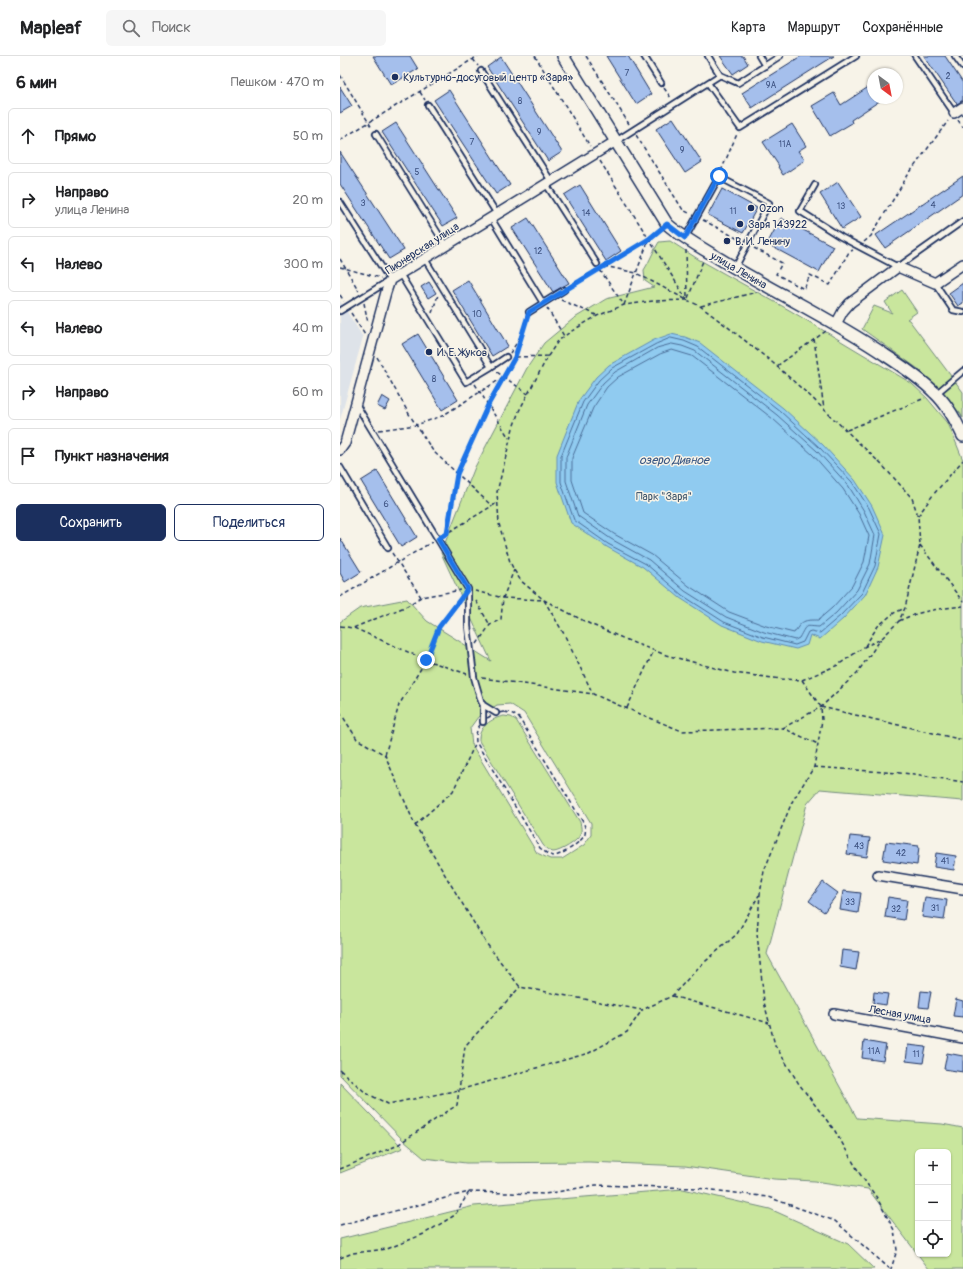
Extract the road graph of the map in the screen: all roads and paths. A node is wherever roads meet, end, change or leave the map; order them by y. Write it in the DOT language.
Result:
graph roads {
  1 [pos="478,56"];
  2 [pos="534,56"];
  3 [pos="563,56"];
  4 [pos="644,56"];
  5 [pos="708,56"];
  6 [pos="759,56"];
  7 [pos="780,56"];
  8 [pos="856,56"];
  9 [pos="915,56"];
  10 [pos="955,56"];
  11 [pos="765,66"];
  12 [pos="963,67"];
  13 [pos="481,71"];
  14 [pos="340,75"];
  15 [pos="720,75"];
  16 [pos="661,83"];
  17 [pos="708,83"];
  18 [pos="420,92"];
  19 [pos="674,104"];
  20 [pos="428,105"];
  21 [pos="963,107"];
  22 [pos="954,113"];
  23 [pos="369,122"];
  24 [pos="740,128"];
  25 [pos="376,134"];
  26 [pos="340,140"];
  27 [pos="616,141"];
  28 [pos="595,154"];
  29 [pos="719,176"];
  30 [pos="548,183"];
  31 [pos="815,185"];
  32 [pos="340,202"];
  33 [pos="494,216"];
  34 [pos="963,221"];
  35 [pos="667,224"];
  36 [pos="685,238"];
  37 [pos="649,239"];
  38 [pos="446,246"];
  39 [pos="708,251"];
  40 [pos="425,259"];
  41 [pos="963,264"];
  42 [pos="598,266"];
  43 [pos="604,266"];
  44 [pos="340,267"];
  45 [pos="898,267"];
  46 [pos="735,268"];
  47 [pos="400,274"];
  48 [pos="636,274"];
  49 [pos="776,274"];
  50 [pos="772,276"];
  51 [pos="390,280"];
  52 [pos="935,283"];
  53 [pos="442,286"];
  54 [pos="564,290"];
  55 [pos="759,292"];
  56 [pos="340,295"];
  57 [pos="554,297"];
  58 [pos="687,300"];
  59 [pos="544,303"];
  60 [pos="624,305"];
  61 [pos="347,306"];
  62 [pos="700,306"];
  63 [pos="340,311"];
  64 [pos="529,312"];
  65 [pos="963,312"];
  66 [pos="597,316"];
  67 [pos="429,322"];
  68 [pos="836,324"];
  69 [pos="564,336"];
  70 [pos="522,337"];
  71 [pos="814,339"];
  72 [pos="372,345"];
  73 [pos="548,356"];
  74 [pos="506,357"];
  75 [pos="515,357"];
  76 [pos="776,366"];
  77 [pos="491,367"];
  78 [pos="963,371"];
  79 [pos="504,377"];
  80 [pos="471,379"];
  81 [pos="480,392"];
  82 [pos="528,394"];
  83 [pos="936,394"];
  84 [pos="356,404"];
  85 [pos="488,405"];
  86 [pos="824,409"];
  87 [pos="416,425"];
  88 [pos="846,430"];
  89 [pos="372,431"];
  90 [pos="963,436"];
  91 [pos="510,439"];
  92 [pos="340,450"];
  93 [pos="963,460"];
  94 [pos="340,467"];
  95 [pos="457,474"];
  96 [pos="497,503"];
  97 [pos="492,506"];
  98 [pos="918,516"];
  99 [pos="447,533"];
  100 [pos="438,539"];
  101 [pos="920,545"];
  102 [pos="388,548"];
  103 [pos="397,562"];
  104 [pos="514,570"];
  105 [pos="468,589"];
  106 [pos="340,592"];
  107 [pos="341,597"];
  108 [pos="421,597"];
  109 [pos="503,598"];
  110 [pos="544,600"];
  111 [pos="963,602"];
  112 [pos="963,606"];
  113 [pos="904,608"];
  114 [pos="898,621"];
  115 [pos="340,626"];
  116 [pos="490,626"];
  117 [pos="881,639"];
  118 [pos="864,648"];
  119 [pos="654,650"];
  120 [pos="471,652"];
  121 [pos="802,680"];
  122 [pos="483,705"];
  123 [pos="820,707"];
  124 [pos="626,709"];
  125 [pos="340,712"];
  126 [pos="496,713"];
  127 [pos="483,722"];
  128 [pos="783,728"];
  129 [pos="963,740"];
  130 [pos="476,742"];
  131 [pos="818,744"];
  132 [pos="385,755"];
  133 [pos="814,767"];
  134 [pos="963,782"];
  135 [pos="416,825"];
  136 [pos="878,875"];
  137 [pos="963,889"];
  138 [pos="760,894"];
  139 [pos="520,987"];
  140 [pos="672,996"];
  141 [pos="642,1010"];
  142 [pos="834,1014"];
  143 [pos="770,1023"];
  144 [pos="963,1038"];
  145 [pos="340,1070"];
  146 [pos="459,1090"];
  147 [pos="340,1169"];
  148 [pos="469,1192"];
  149 [pos="340,1225"];
  150 [pos="340,1258"];
  151 [pos="891,1269"];
  1 -- 18 [label="path"];
  2 -- 28 [label="path"];
  3 -- 27 [label="street, улица Ленина"];
  4 -- 16 [label="lane"];
  5 -- 15 [label="lane"];
  6 -- 11 [label="lane"];
  7 -- 11 [label="lane"];
  8 -- 24 [label="lane"];
  9 -- 22 [label="lane"];
  10 -- 12 [label="lane"];
  11 -- 15 [label="lane"];
  13 -- 30 [label="lane"];
  14 -- 23 [label="path"];
  15 -- 17 [label="lane"];
  16 -- 19 [label="path"];
  17 -- 19 [label="lane"];
  17 -- 24 [label="lane"];
  18 -- 20 [label="path"];
  18 -- 23 [label="path"];
  19 -- 27 [label="lane"];
  20 -- 33 [label="lane"];
  21 -- 22 [label="street"];
  23 -- 26 [label="path"];
  24 -- 29 [label="path"];
  25 -- 38 [label="lane"];
  27 -- 28 [label="street, Пионерская улица"];
  27 -- 35 [label="street, улица Ленина"];
  28 -- 30 [label="street, Пионерская улица"];
  28 -- 37 [label="path"];
  29 -- 36 [label="lane"];
  29 -- 46 [label="lane"];
  30 -- 33 [label="street, Пионерская улица"];
  30 -- 42 [label="lane"];
  31 -- 45 [label="lane"];
  32 -- 51 [label="lane"];
  33 -- 38 [label="street, Пионерская улица"];
  33 -- 59 [label="lane"];
  34 -- 45 [label="lane"];
  35 -- 36 [label="street, улица Ленина"];
  35 -- 37 [label="path"];
  36 -- 39 [label="street, улица Ленина"];
  36 -- 58 [label="path"];
  37 -- 43 [label="path"];
  37 -- 48 [label="path"];
  37 -- 58 [label="path"];
  38 -- 40 [label="street, Пионерская улица"];
  39 -- 46 [label="street, улица Ленина"];
  39 -- 58 [label="path"];
  40 -- 47 [label="street, Пионерская улица"];
  40 -- 53 [label="lane"];
  41 -- 52 [label="street"];
  42 -- 43 [label="path"];
  42 -- 43 [label="path"];
  42 -- 54 [label="path"];
  42 -- 60 [label="path"];
  43 -- 48 [label="path"];
  44 -- 51 [label="path"];
  45 -- 52 [label="street"];
  45 -- 68 [label="street"];
  46 -- 68 [label="street, улица Ленина"];
  47 -- 51 [label="street, Пионерская улица"];
  47 -- 67 [label="lane"];
  48 -- 58 [label="path"];
  48 -- 60 [label="path"];
  49 -- 50 [label="path"];
  51 -- 61 [label="lane"];
  51 -- 72 [label="street, Пионерская улица"];
  52 -- 65 [label="lane"];
  53 -- 67 [label="path"];
  53 -- 77 [label="lane"];
  54 -- 57 [label="lane"];
  55 -- 62 [label="path"];
  56 -- 61 [label="path"];
  57 -- 59 [label="lane"];
  57 -- 66 [label="path"];
  58 -- 60 [label="path"];
  58 -- 62 [label="path"];
  59 -- 64 [label="lane"];
  59 -- 69 [label="path"];
  60 -- 66 [label="path"];
  61 -- 63 [label="lane"];
  61 -- 72 [label="path"];
  62 -- 76 [label="path"];
  64 -- 70 [label="path"];
  66 -- 69 [label="path"];
  67 -- 80 [label="lane"];
  68 -- 71 [label="path"];
  68 -- 83 [label="street, улица Ленина"];
  69 -- 73 [label="path"];
  70 -- 74 [label="path"];
  70 -- 75 [label="path"];
  71 -- 76 [label="path"];
  71 -- 86 [label="path"];
  72 -- 84 [label="street, Пионерская улица"];
  72 -- 87 [label="path"];
  73 -- 75 [label="path"];
  73 -- 82 [label="path"];
  74 -- 75 [label="path"];
  74 -- 77 [label="lane"];
  75 -- 79 [label="path"];
  76 -- 86 [label="path"];
  77 -- 79 [label="path"];
  77 -- 80 [label="lane"];
  78 -- 83 [label="lane"];
  79 -- 81 [label="path"];
  79 -- 82 [label="path"];
  79 -- 85 [label="path"];
  80 -- 81 [label="path"];
  81 -- 85 [label="path"];
  81 -- 87 [label="path"];
  82 -- 91 [label="path"];
  83 -- 88 [label="path"];
  83 -- 90 [label="street, улица Ленина"];
  84 -- 89 [label="lane"];
  84 -- 92 [label="street, Пионерская улица"];
  85 -- 91 [label="path"];
  85 -- 95 [label="path"];
  86 -- 88 [label="path"];
  87 -- 89 [label="path"];
  87 -- 95 [label="path"];
  88 -- 98 [label="path"];
  89 -- 100 [label="lane"];
  91 -- 96 [label="path"];
  93 -- 98 [label="path"];
  94 -- 102 [label="lane"];
  95 -- 97 [label="path"];
  95 -- 99 [label="path"];
  96 -- 97 [label="path"];
  96 -- 104 [label="path"];
  97 -- 99 [label="path"];
  98 -- 101 [label="path"];
  99 -- 100 [label="path"];
  100 -- 103 [label="path"];
  100 -- 105 [label="lane"];
  101 -- 111 [label="path"];
  101 -- 113 [label="path"];
  102 -- 103 [label="path"];
  103 -- 107 [label="path"];
  103 -- 108 [label="path"];
  104 -- 109 [label="path"];
  104 -- 110 [label="path"];
  105 -- 108 [label="path"];
  105 -- 109 [label="path"];
  105 -- 116 [label="path"];
  105 -- 120 [label="lane"];
  105 -- 132 [label="path"];
  106 -- 107 [label="path"];
  108 -- 115 [label="path"];
  109 -- 110 [label="path"];
  109 -- 116 [label="path"];
  110 -- 119 [label="path"];
  110 -- 124 [label="path"];
  112 -- 114 [label="path"];
  113 -- 114 [label="path"];
  113 -- 118 [label="path"];
  114 -- 117 [label="path"];
  116 -- 120 [label="path"];
  117 -- 118 [label="path"];
  117 -- 123 [label="path"];
  118 -- 121 [label="path"];
  119 -- 121 [label="path"];
  119 -- 124 [label="path"];
  120 -- 122 [label="lane"];
  121 -- 123 [label="path"];
  122 -- 126 [label="lane"];
  122 -- 127 [label="lane"];
  123 -- 128 [label="path"];
  123 -- 129 [label="path"];
  123 -- 131 [label="path"];
  124 -- 128 [label="path"];
  125 -- 132 [label="path"];
  126 -- 127 [label="path"];
  126 -- 130 [label="path"];
  127 -- 130 [label="path"];
  128 -- 131 [label="path"];
  130 -- 135 [label="path"];
  131 -- 133 [label="path"];
  132 -- 135 [label="path"];
  133 -- 134 [label="path"];
  133 -- 138 [label="path"];
  135 -- 139 [label="path"];
  136 -- 137 [label="street"];
  138 -- 140 [label="path"];
  138 -- 143 [label="path"];
  139 -- 141 [label="path"];
  139 -- 146 [label="path"];
  140 -- 141 [label="path"];
  140 -- 143 [label="path"];
  141 -- 146 [label="path"];
  142 -- 144 [label="street, Лесная улица"];
  143 -- 151 [label="path"];
  145 -- 146 [label="path"];
  146 -- 147 [label="path"];
  148 -- 149 [label="path"];
  148 -- 150 [label="path"];
  148 -- 151 [label="path"];
}
